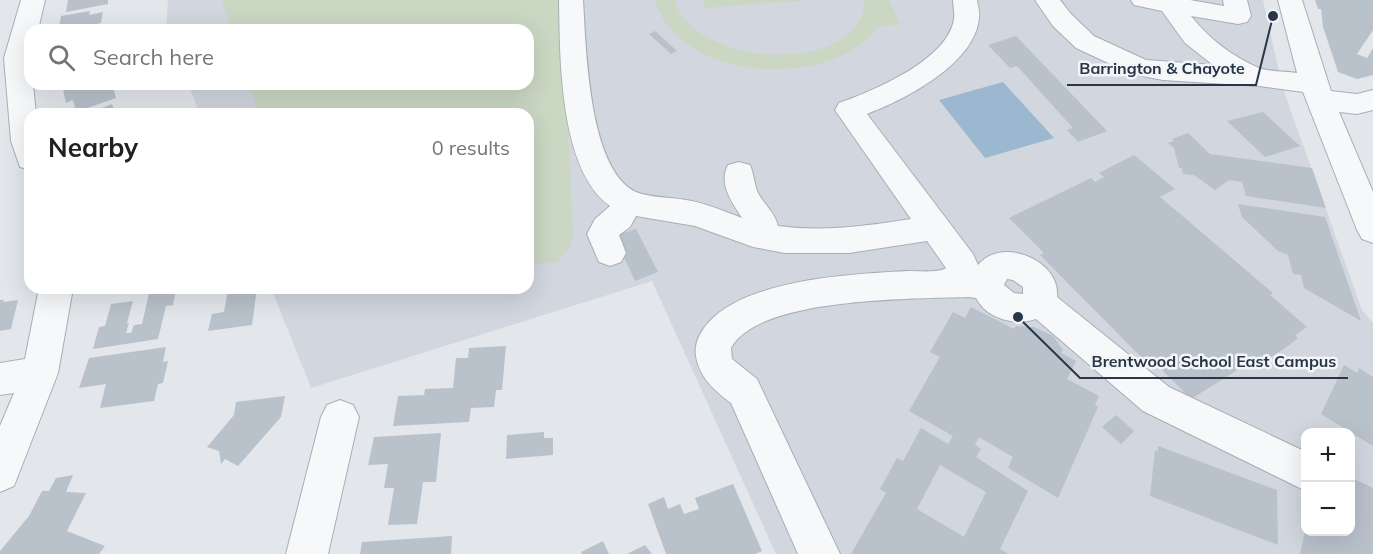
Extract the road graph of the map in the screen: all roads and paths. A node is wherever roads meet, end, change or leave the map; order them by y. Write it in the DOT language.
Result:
graph roads {
  1 [pos="33,0"];
  2 [pos="571,0"];
  3 [pos="965,0"];
  4 [pos="1047,0"];
  5 [pos="1143,0"];
  6 [pos="1235,0"];
  7 [pos="1290,0"];
  8 [pos="1171,5"];
  9 [pos="26,24"];
  10 [pos="1074,32"];
  11 [pos="24,33"];
  12 [pos="1218,57"];
  13 [pos="1259,77"];
  14 [pos="1315,85"];
  15 [pos="1373,100"];
  16 [pos="18,148"];
  17 [pos="739,173"];
  18 [pos="629,202"];
  19 [pos="934,227"];
  20 [pos="1373,230"];
  21 [pos="762,237"];
  22 [pos="610,253"];
  23 [pos="978,284"];
  24 [pos="55,294"];
  25 [pos="40,373"];
  26 [pos="0,380"];
  27 [pos="340,417"];
  28 [pos="1301,470"];
  29 [pos="0,473"];
  30 [pos="307,554"];
  31 [pos="819,554"];
  1 -- 9 [label="street"];
  2 -- 18 [label="street"];
  3 -- 19 [label="street"];
  4 -- 10 [label="street"];
  5 -- 8 [label="street"];
  6 -- 8 [label="street"];
  7 -- 14 [label="street"];
  8 -- 12 [label="street"];
  10 -- 12 [label="street"];
  10 -- 13 [label="street"];
  11 -- 16 [label="street"];
  12 -- 13 [label="street"];
  12 -- 14 [label="street"];
  13 -- 14 [label="street"];
  14 -- 15 [label="street"];
  14 -- 20 [label="street"];
  17 -- 21 [label="street"];
  18 -- 21 [label="street"];
  18 -- 22 [label="street"];
  19 -- 21 [label="street"];
  19 -- 23 [label="street"];
  23 -- 28 [label="street"];
  23 -- 31 [label="street"];
  24 -- 25 [label="street"];
  25 -- 26 [label="street"];
  25 -- 29 [label="street"];
  27 -- 30 [label="street"];
}
